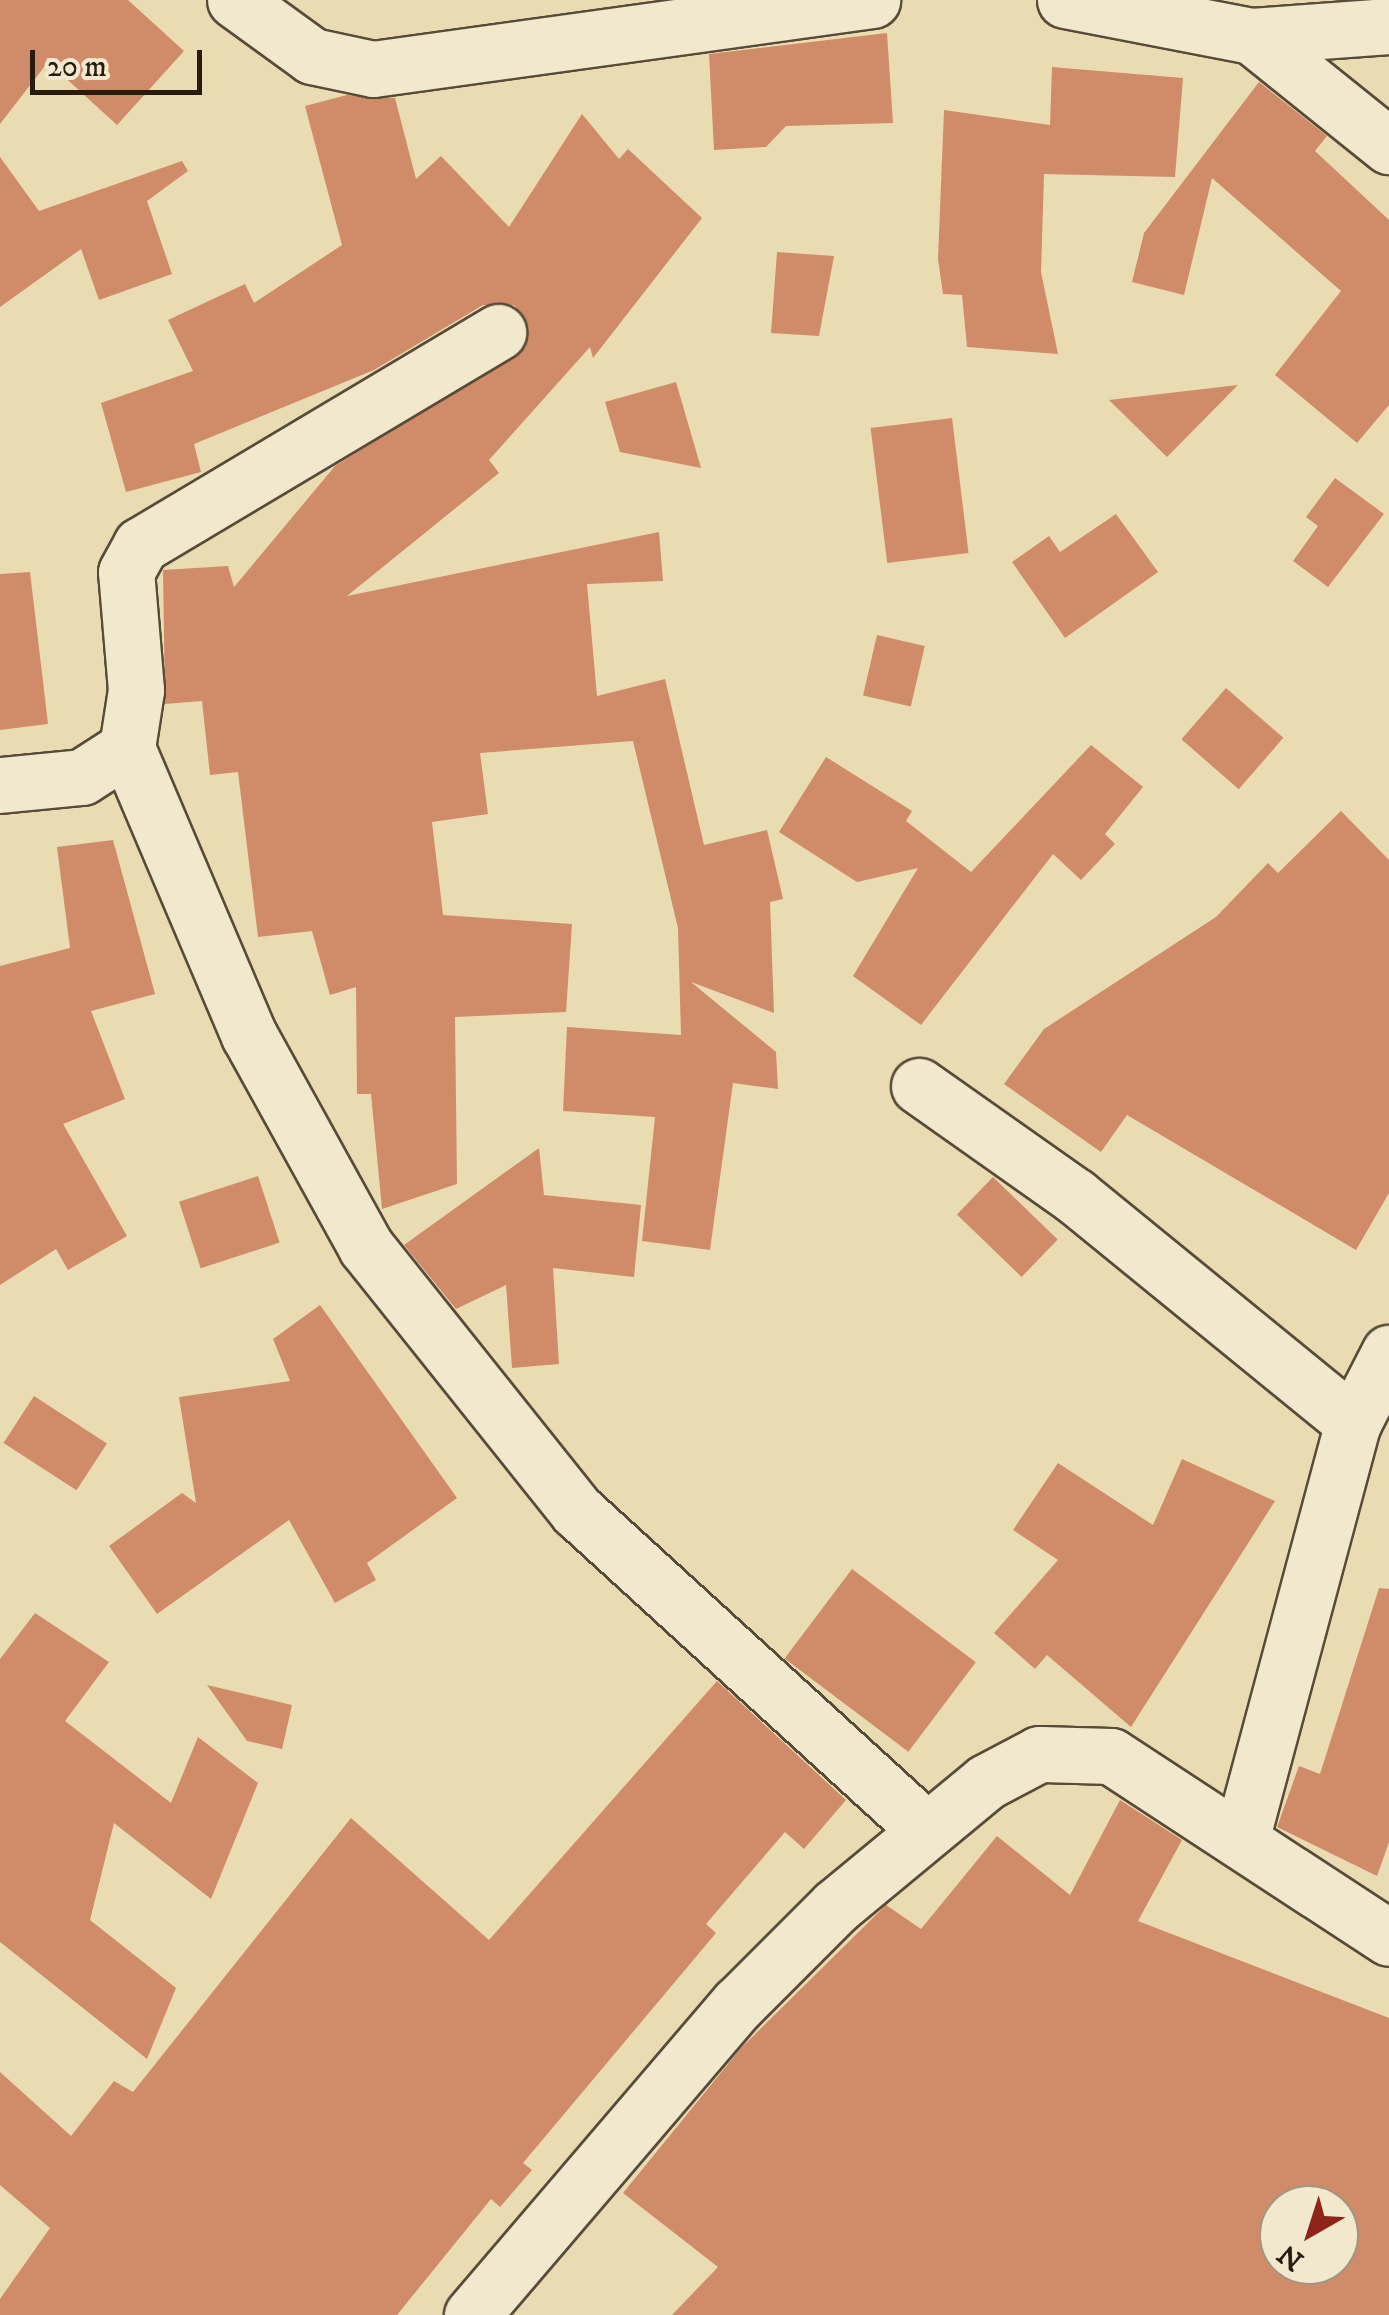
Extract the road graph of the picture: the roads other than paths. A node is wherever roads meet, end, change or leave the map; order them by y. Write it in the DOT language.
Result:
graph roads {
  1 [pos="236,0"];
  2 [pos="872,0"];
  3 [pos="1065,0"];
  4 [pos="1389,26"];
  5 [pos="1252,36"];
  6 [pos="1389,146"];
  7 [pos="498,332"];
  8 [pos="127,748"];
  9 [pos="0,785"];
  10 [pos="919,1086"];
  11 [pos="1389,1353"];
  12 [pos="1353,1423"];
  13 [pos="926,1830"];
  14 [pos="1242,1836"];
  15 [pos="1389,1938"];
  16 [pos="472,2315"];
  1 -- 2 [label="street"];
  3 -- 5 [label="street"];
  4 -- 5 [label="street"];
  5 -- 6 [label="street"];
  7 -- 8 [label="street"];
  8 -- 9 [label="street"];
  8 -- 13 [label="street"];
  10 -- 12 [label="street"];
  11 -- 12 [label="street"];
  12 -- 14 [label="street"];
  13 -- 14 [label="street"];
  13 -- 16 [label="street"];
  14 -- 15 [label="street"];
}
